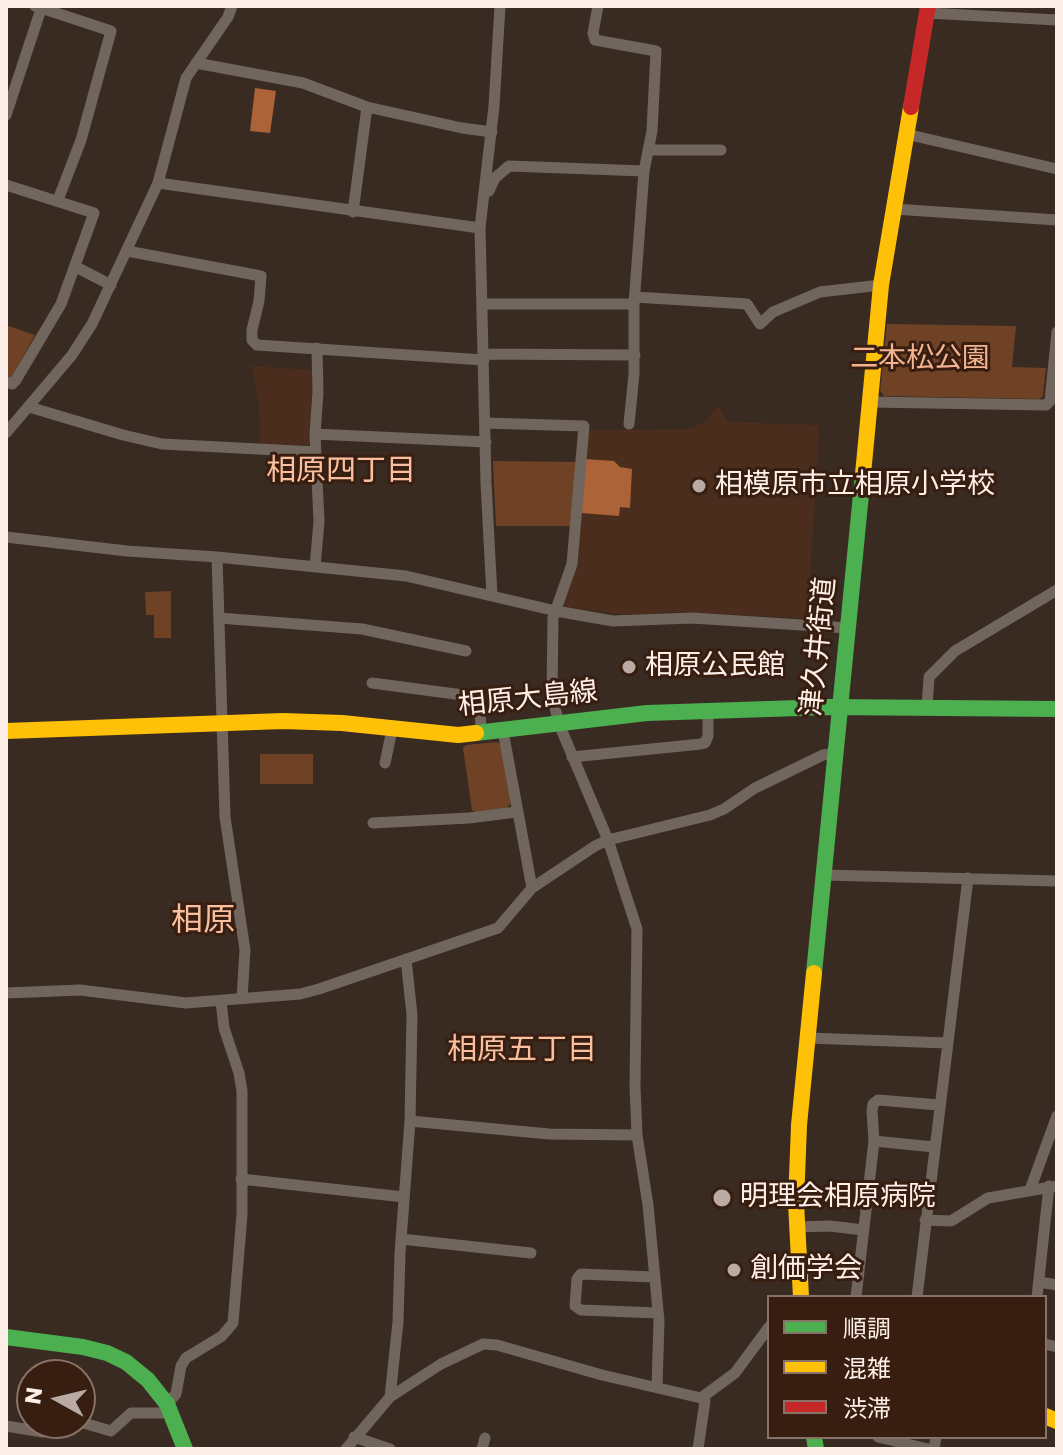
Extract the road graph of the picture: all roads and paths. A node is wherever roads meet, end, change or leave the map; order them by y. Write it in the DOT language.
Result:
graph roads {
  1 [pos="232,6"];
  2 [pos="500,6"];
  3 [pos="598,6"];
  4 [pos="38,7"];
  5 [pos="927,9"];
  6 [pos="1057,20"];
  7 [pos="196,63"];
  8 [pos="367,107"];
  9 [pos="6,115"];
  10 [pos="492,132"];
  11 [pos="906,134"];
  12 [pos="649,150"];
  13 [pos="721,150"];
  14 [pos="1057,168"];
  15 [pos="644,171"];
  16 [pos="158,183"];
  17 [pos="6,185"];
  18 [pos="58,200"];
  19 [pos="483,206"];
  20 [pos="894,209"];
  21 [pos="353,212"];
  22 [pos="1057,220"];
  23 [pos="480,228"];
  24 [pos="127,251"];
  25 [pos="76,267"];
  26 [pos="111,285"];
  27 [pos="881,285"];
  28 [pos="634,300"];
  29 [pos="483,304"];
  30 [pos="1057,332"];
  31 [pos="317,348"];
  32 [pos="635,355"];
  33 [pos="484,357"];
  34 [pos="1055,362"];
  35 [pos="6,382"];
  36 [pos="871,402"];
  37 [pos="29,407"];
  38 [pos="485,423"];
  39 [pos="629,424"];
  40 [pos="6,433"];
  41 [pos="315,434"];
  42 [pos="486,442"];
  43 [pos="315,452"];
  44 [pos="6,537"];
  45 [pos="217,557"];
  46 [pos="315,567"];
  47 [pos="1057,590"];
  48 [pos="492,596"];
  49 [pos="556,611"];
  50 [pos="219,618"];
  51 [pos="848,628"];
  52 [pos="466,651"];
  53 [pos="372,683"];
  54 [pos="840,707"];
  55 [pos="927,707"];
  56 [pos="1057,709"];
  57 [pos="708,711"];
  58 [pos="223,723"];
  59 [pos="559,724"];
  60 [pos="392,730"];
  61 [pos="6,731"];
  62 [pos="503,731"];
  63 [pos="482,734"];
  64 [pos="836,753"];
  65 [pos="572,757"];
  66 [pos="385,763"];
  67 [pos="516,812"];
  68 [pos="373,823"];
  69 [pos="608,840"];
  70 [pos="824,875"];
  71 [pos="968,878"];
  72 [pos="1057,881"];
  73 [pos="532,888"];
  74 [pos="406,959"];
  75 [pos="6,998"];
  76 [pos="242,998"];
  77 [pos="221,1001"];
  78 [pos="808,1038"];
  79 [pos="947,1043"];
  80 [pos="939,1105"];
  81 [pos="1057,1116"];
  82 [pos="410,1121"];
  83 [pos="637,1135"];
  84 [pos="874,1141"];
  85 [pos="934,1147"];
  86 [pos="241,1179"];
  87 [pos="1053,1186"];
  88 [pos="1030,1190"];
  89 [pos="404,1197"];
  90 [pos="925,1220"];
  91 [pos="797,1227"];
  92 [pos="863,1230"];
  93 [pos="401,1239"];
  94 [pos="531,1253"];
  95 [pos="654,1277"];
  96 [pos="1039,1282"];
  97 [pos="1057,1285"];
  98 [pos="801,1295"];
  99 [pos="856,1295"];
  100 [pos="917,1295"];
  101 [pos="1037,1295"];
  102 [pos="658,1313"];
  103 [pos="767,1330"];
  104 [pos="6,1337"];
  105 [pos="657,1387"];
  106 [pos="390,1397"];
  107 [pos="701,1398"];
  108 [pos="170,1408"];
  109 [pos="96,1427"];
  110 [pos="354,1437"];
  111 [pos="886,1439"];
  112 [pos="185,1449"];
  113 [pos="346,1449"];
  114 [pos="390,1449"];
  115 [pos="698,1449"];
  116 [pos="928,1449"];
  1 -- 7 [label="street"];
  2 -- 10 [label="street"];
  3 -- 12 [label="street"];
  4 -- 9 [label="street"];
  4 -- 18 [label="street"];
  5 -- 6 [label="street"];
  5 -- 11 [label="main road, 津久井街道"];
  7 -- 8 [label="street"];
  7 -- 16 [label="street"];
  8 -- 10 [label="street"];
  8 -- 21 [label="street"];
  10 -- 19 [label="street"];
  11 -- 14 [label="street"];
  11 -- 20 [label="main road, 津久井街道"];
  12 -- 13 [label="street"];
  12 -- 15 [label="street"];
  15 -- 19 [label="street"];
  15 -- 28 [label="street"];
  16 -- 21 [label="street"];
  16 -- 24 [label="street"];
  17 -- 18 [label="street"];
  18 -- 25 [label="street"];
  19 -- 23 [label="street"];
  20 -- 22 [label="street"];
  20 -- 27 [label="main road, 津久井街道"];
  21 -- 23 [label="street"];
  23 -- 29 [label="street"];
  24 -- 26 [label="street"];
  24 -- 31 [label="street"];
  25 -- 26 [label="street"];
  25 -- 35 [label="street"];
  26 -- 37 [label="street"];
  27 -- 28 [label="street"];
  27 -- 36 [label="main road, 津久井街道"];
  28 -- 29 [label="street"];
  28 -- 32 [label="street"];
  29 -- 33 [label="street"];
  30 -- 34 [label="street"];
  31 -- 33 [label="street"];
  31 -- 41 [label="street"];
  32 -- 33 [label="street"];
  32 -- 39 [label="street"];
  33 -- 38 [label="street"];
  34 -- 36 [label="street"];
  36 -- 51 [label="main road, 津久井街道"];
  37 -- 40 [label="street"];
  37 -- 43 [label="street"];
  38 -- 42 [label="street"];
  38 -- 49 [label="street"];
  41 -- 42 [label="street"];
  41 -- 43 [label="street"];
  42 -- 48 [label="street"];
  43 -- 46 [label="street"];
  44 -- 45 [label="street"];
  45 -- 46 [label="street"];
  45 -- 50 [label="street"];
  46 -- 48 [label="street"];
  47 -- 55 [label="street"];
  48 -- 49 [label="street"];
  49 -- 51 [label="street"];
  49 -- 59 [label="street"];
  50 -- 52 [label="street"];
  50 -- 58 [label="street"];
  51 -- 54 [label="main road, 津久井街道"];
  53 -- 63 [label="street"];
  54 -- 55 [label="main road, 相原大島線"];
  54 -- 57 [label="main road, 相原大島線"];
  54 -- 64 [label="main road, 津久井街道"];
  55 -- 56 [label="main road, 相原大島線"];
  57 -- 59 [label="main road, 相原大島線"];
  57 -- 65 [label="street"];
  58 -- 60 [label="main road, 相原大島線"];
  58 -- 61 [label="main road, 相原大島線"];
  58 -- 76 [label="street"];
  59 -- 62 [label="main road, 相原大島線"];
  59 -- 65 [label="street"];
  60 -- 63 [label="main road, 相原大島線"];
  60 -- 66 [label="street"];
  62 -- 63 [label="main road, 相原大島線"];
  62 -- 67 [label="street"];
  64 -- 69 [label="street"];
  64 -- 70 [label="main road, 津久井街道"];
  65 -- 69 [label="street"];
  67 -- 68 [label="street"];
  67 -- 73 [label="street"];
  69 -- 73 [label="street"];
  69 -- 83 [label="street"];
  70 -- 71 [label="street"];
  70 -- 78 [label="main road, 津久井街道"];
  71 -- 72 [label="street"];
  71 -- 79 [label="street"];
  73 -- 74 [label="street"];
  74 -- 76 [label="street"];
  74 -- 82 [label="street"];
  75 -- 77 [label="street"];
  76 -- 77 [label="street"];
  77 -- 86 [label="street"];
  78 -- 79 [label="street"];
  78 -- 91 [label="main road, 津久井街道"];
  79 -- 80 [label="street"];
  80 -- 84 [label="street"];
  80 -- 85 [label="street"];
  81 -- 88 [label="street"];
  82 -- 83 [label="street"];
  82 -- 89 [label="street"];
  83 -- 95 [label="street"];
  84 -- 85 [label="street"];
  84 -- 92 [label="street"];
  85 -- 90 [label="street"];
  86 -- 89 [label="street"];
  86 -- 108 [label="street"];
  87 -- 88 [label="street"];
  87 -- 96 [label="street"];
  88 -- 90 [label="street"];
  89 -- 93 [label="street"];
  90 -- 100 [label="street"];
  91 -- 92 [label="street"];
  91 -- 98 [label="main road, 津久井街道"];
  92 -- 99 [label="street"];
  93 -- 94 [label="street"];
  93 -- 106 [label="street"];
  95 -- 102 [label="street"];
  95 -- 102 [label="street"];
  96 -- 97 [label="street"];
  96 -- 101 [label="street"];
  102 -- 105 [label="street"];
  103 -- 107 [label="street"];
  104 -- 108 [label="main road"];
  105 -- 106 [label="street"];
  105 -- 107 [label="street"];
  106 -- 110 [label="street"];
  107 -- 115 [label="street"];
  108 -- 109 [label="street"];
  108 -- 112 [label="main road"];
  110 -- 113 [label="street"];
  110 -- 114 [label="street"];
  111 -- 116 [label="street"];
}
